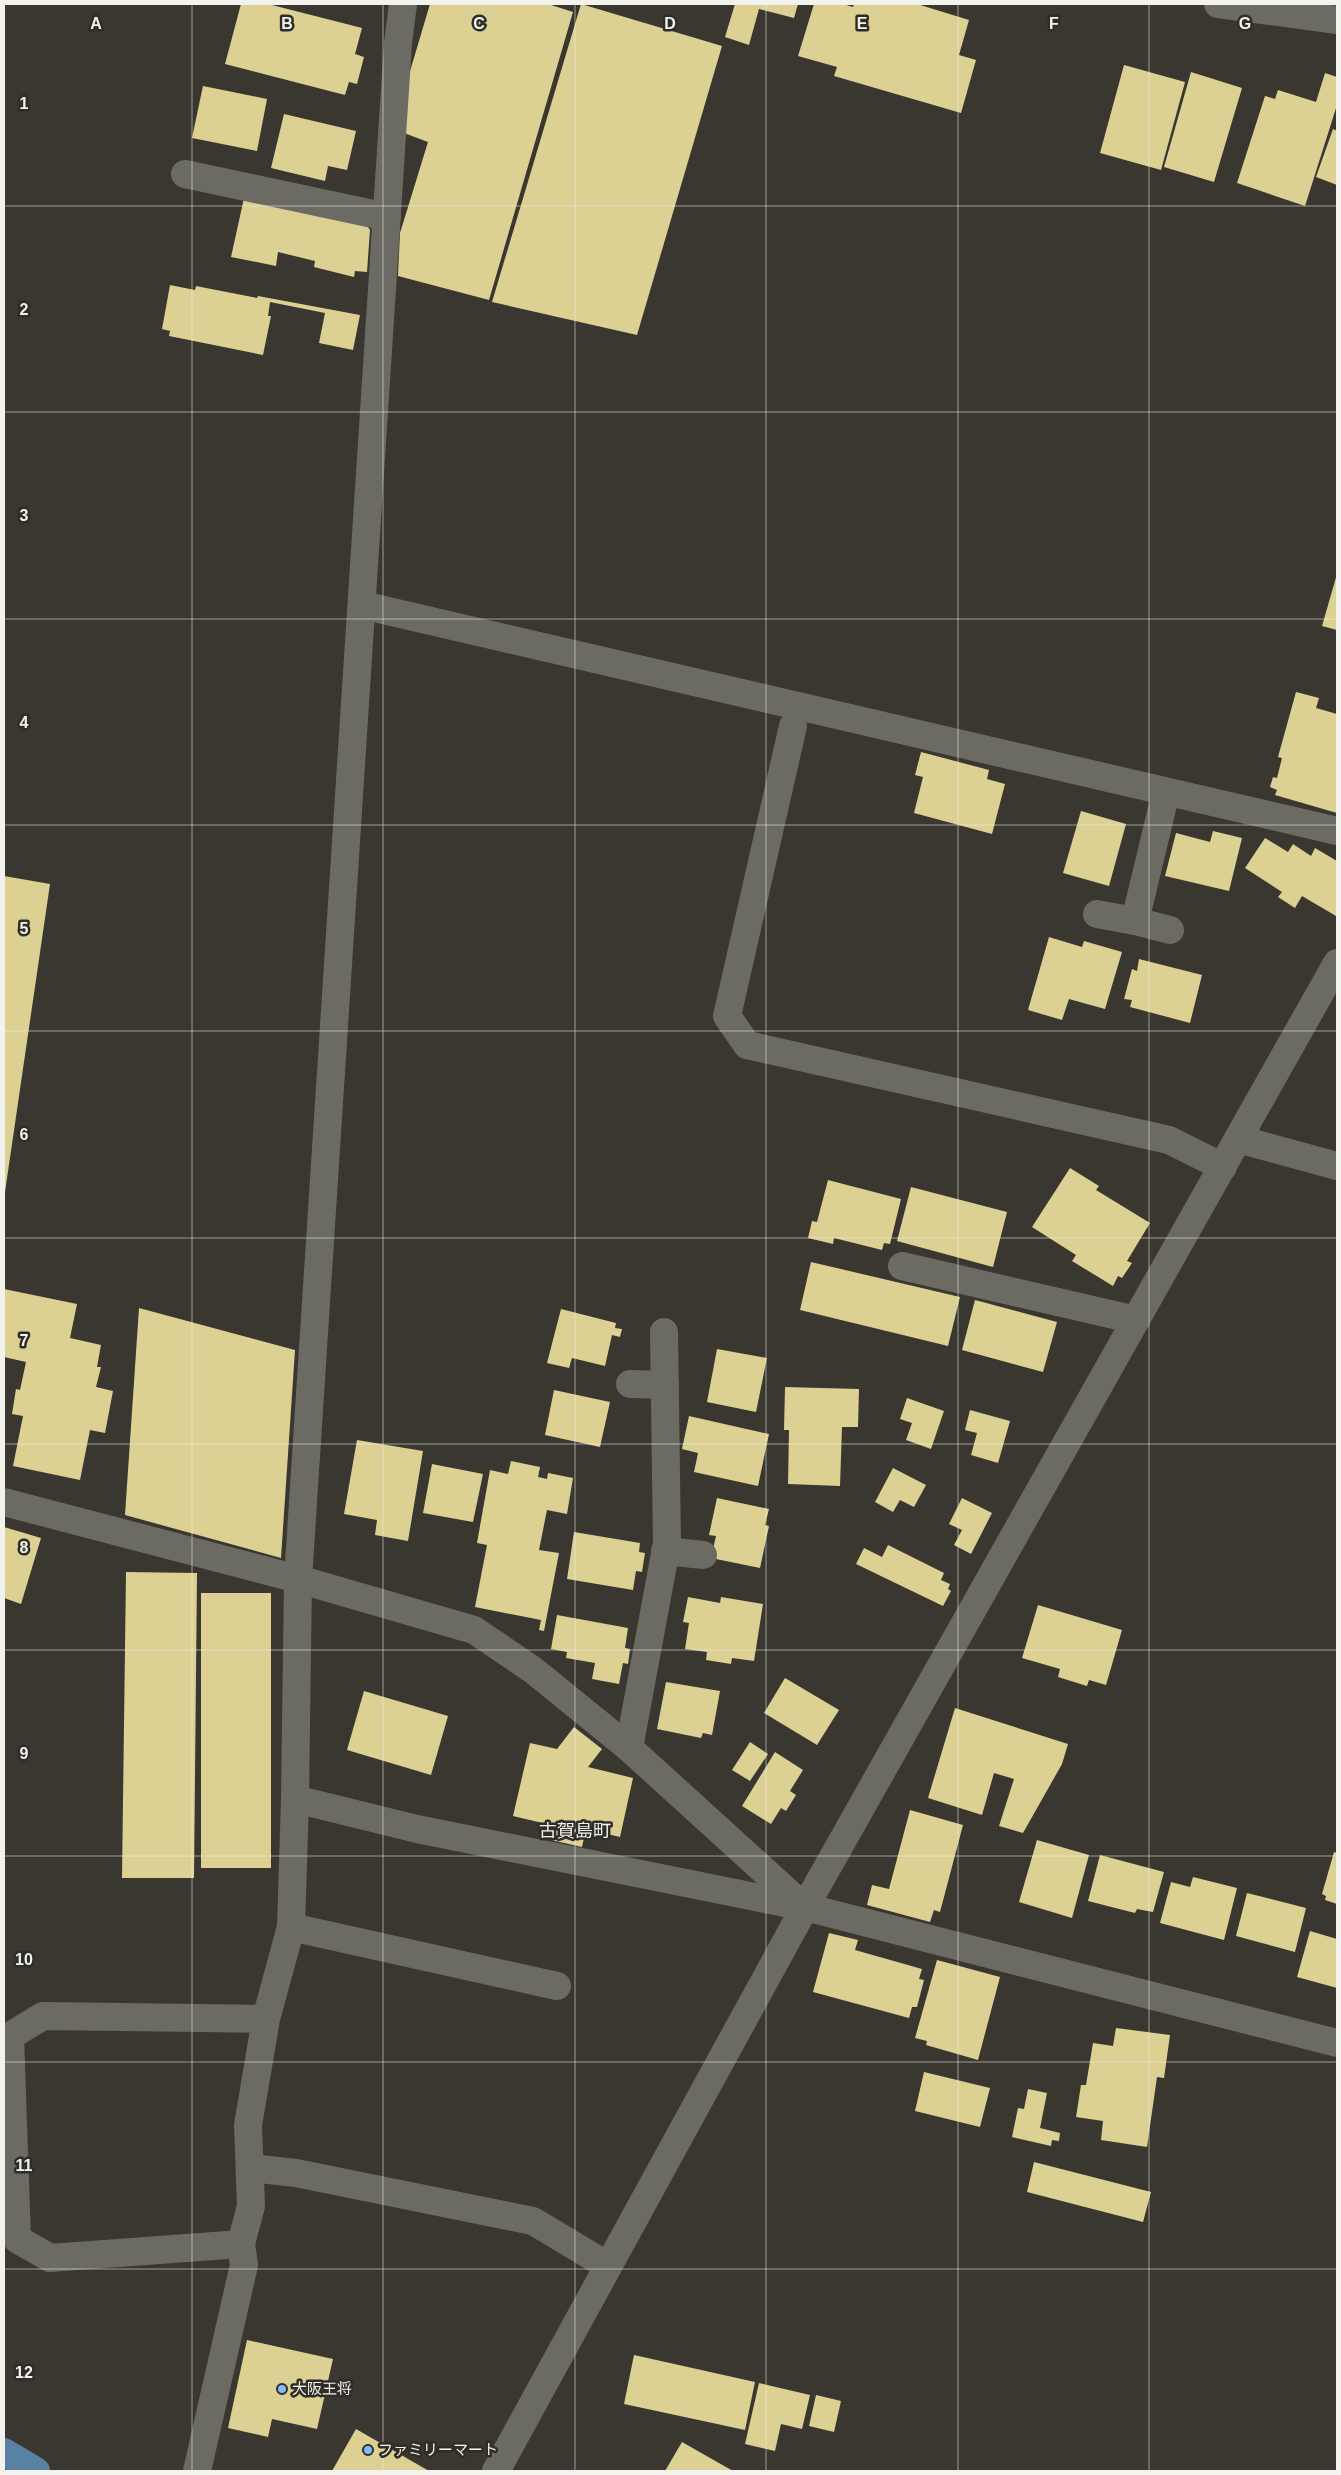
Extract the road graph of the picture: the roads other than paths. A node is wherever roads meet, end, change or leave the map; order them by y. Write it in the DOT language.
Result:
graph roads {
  1 [pos="403,4"];
  2 [pos="1218,4"];
  3 [pos="1337,20"];
  4 [pos="185,174"];
  5 [pos="387,217"];
  6 [pos="362,605"];
  7 [pos="793,726"];
  8 [pos="1166,792"];
  9 [pos="1337,832"];
  10 [pos="1097,914"];
  11 [pos="1135,921"];
  12 [pos="1170,930"];
  13 [pos="1337,963"];
  14 [pos="1238,1139"];
  15 [pos="1337,1166"];
  16 [pos="1223,1167"];
  17 [pos="902,1266"];
  18 [pos="1136,1320"];
  19 [pos="664,1332"];
  20 [pos="630,1384"];
  21 [pos="665,1385"];
  22 [pos="4,1502"];
  23 [pos="665,1551"];
  24 [pos="703,1555"];
  25 [pos="298,1579"];
  26 [pos="629,1748"];
  27 [pos="295,1799"];
  28 [pos="804,1907"];
  29 [pos="291,1927"];
  30 [pos="557,1986"];
  31 [pos="266,2019"];
  32 [pos="1337,2043"];
  33 [pos="250,2168"];
  34 [pos="241,2244"];
  35 [pos="608,2266"];
  36 [pos="4,2452"];
  37 [pos="36,2471"];
  38 [pos="198,2471"];
  39 [pos="496,2471"];
  1 -- 5 [label="street"];
  2 -- 3 [label="street"];
  4 -- 5 [label="street"];
  5 -- 6 [label="street"];
  6 -- 8 [label="street"];
  6 -- 25 [label="street"];
  7 -- 16 [label="street"];
  8 -- 9 [label="street"];
  8 -- 11 [label="street"];
  10 -- 11 [label="street"];
  11 -- 12 [label="street"];
  13 -- 14 [label="street"];
  14 -- 15 [label="street"];
  14 -- 16 [label="street"];
  16 -- 18 [label="street"];
  17 -- 18 [label="street"];
  18 -- 28 [label="street"];
  19 -- 21 [label="street"];
  20 -- 21 [label="street"];
  21 -- 23 [label="street"];
  22 -- 25 [label="street"];
  23 -- 24 [label="street"];
  23 -- 26 [label="street"];
  25 -- 26 [label="street"];
  25 -- 27 [label="street"];
  26 -- 28 [label="street"];
  27 -- 28 [label="street"];
  27 -- 29 [label="street"];
  28 -- 32 [label="street"];
  28 -- 35 [label="street"];
  29 -- 30 [label="street"];
  29 -- 31 [label="street"];
  31 -- 33 [label="street"];
  31 -- 34 [label="street"];
  33 -- 34 [label="street"];
  33 -- 35 [label="street"];
  34 -- 38 [label="street"];
  35 -- 39 [label="street"];
  36 -- 37 [label="main road"];
}
